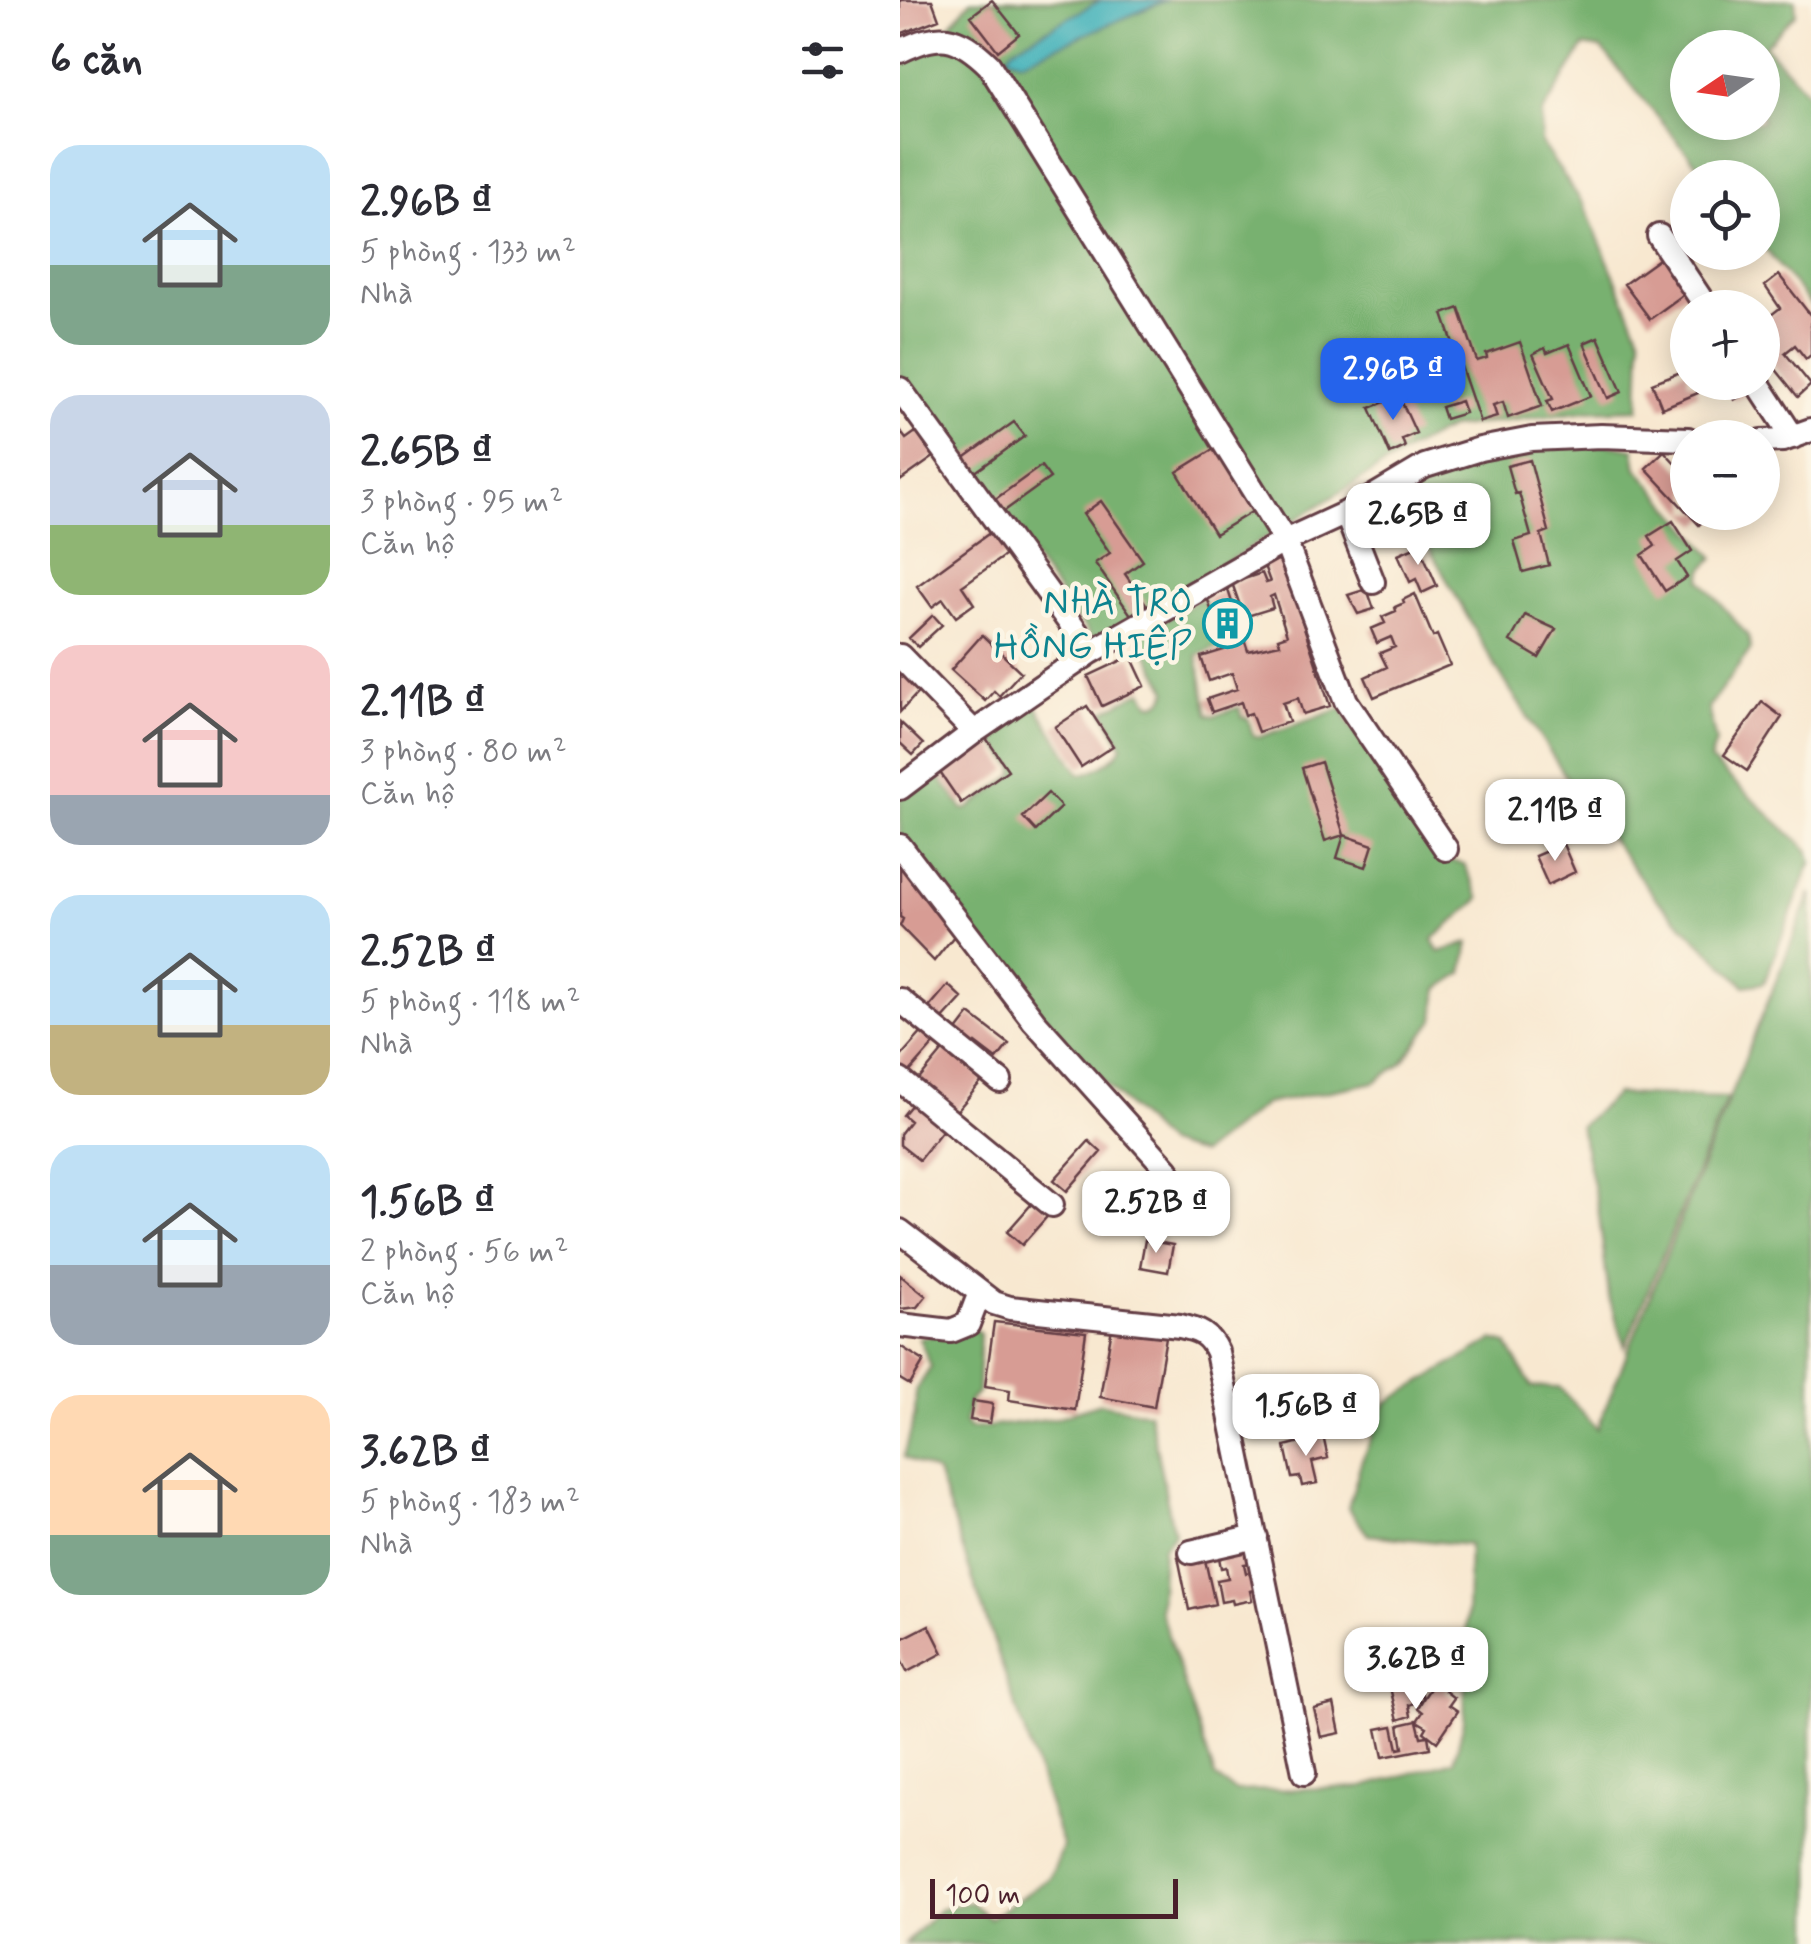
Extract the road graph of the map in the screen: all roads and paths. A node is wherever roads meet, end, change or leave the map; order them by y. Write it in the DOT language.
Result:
graph roads {
  1 [pos="900,51"];
  2 [pos="1660,236"];
  3 [pos="1695,290"];
  4 [pos="900,389"];
  5 [pos="1773,400"];
  6 [pos="1802,433"];
  7 [pos="1670,439"];
  8 [pos="1346,513"];
  9 [pos="1285,541"];
  10 [pos="1373,582"];
  11 [pos="1091,652"];
  12 [pos="900,656"];
  13 [pos="974,732"];
  14 [pos="900,788"];
  15 [pos="900,846"];
  16 [pos="1446,849"];
  17 [pos="900,1000"];
  18 [pos="900,1080"];
  19 [pos="1000,1081"];
  20 [pos="1168,1169"];
  21 [pos="1052,1205"];
  22 [pos="900,1231"];
  23 [pos="979,1295"];
  24 [pos="900,1324"];
  25 [pos="1256,1537"];
  26 [pos="1191,1552"];
  27 [pos="1304,1773"];
  1 -- 9 [label="street"];
  2 -- 3 [label="street"];
  4 -- 11 [label="street"];
  5 -- 6 [label="street"];
  7 -- 8 [label="street"];
  8 -- 9 [label="street"];
  8 -- 10 [label="street"];
  9 -- 11 [label="street"];
  9 -- 16 [label="street"];
  11 -- 13 [label="street"];
  12 -- 13 [label="street"];
  13 -- 14 [label="street"];
  15 -- 20 [label="street"];
  17 -- 19 [label="street"];
  18 -- 21 [label="street"];
  22 -- 23 [label="street"];
  23 -- 24 [label="street"];
  23 -- 25 [label="street"];
  25 -- 26 [label="street"];
  25 -- 27 [label="street"];
}
